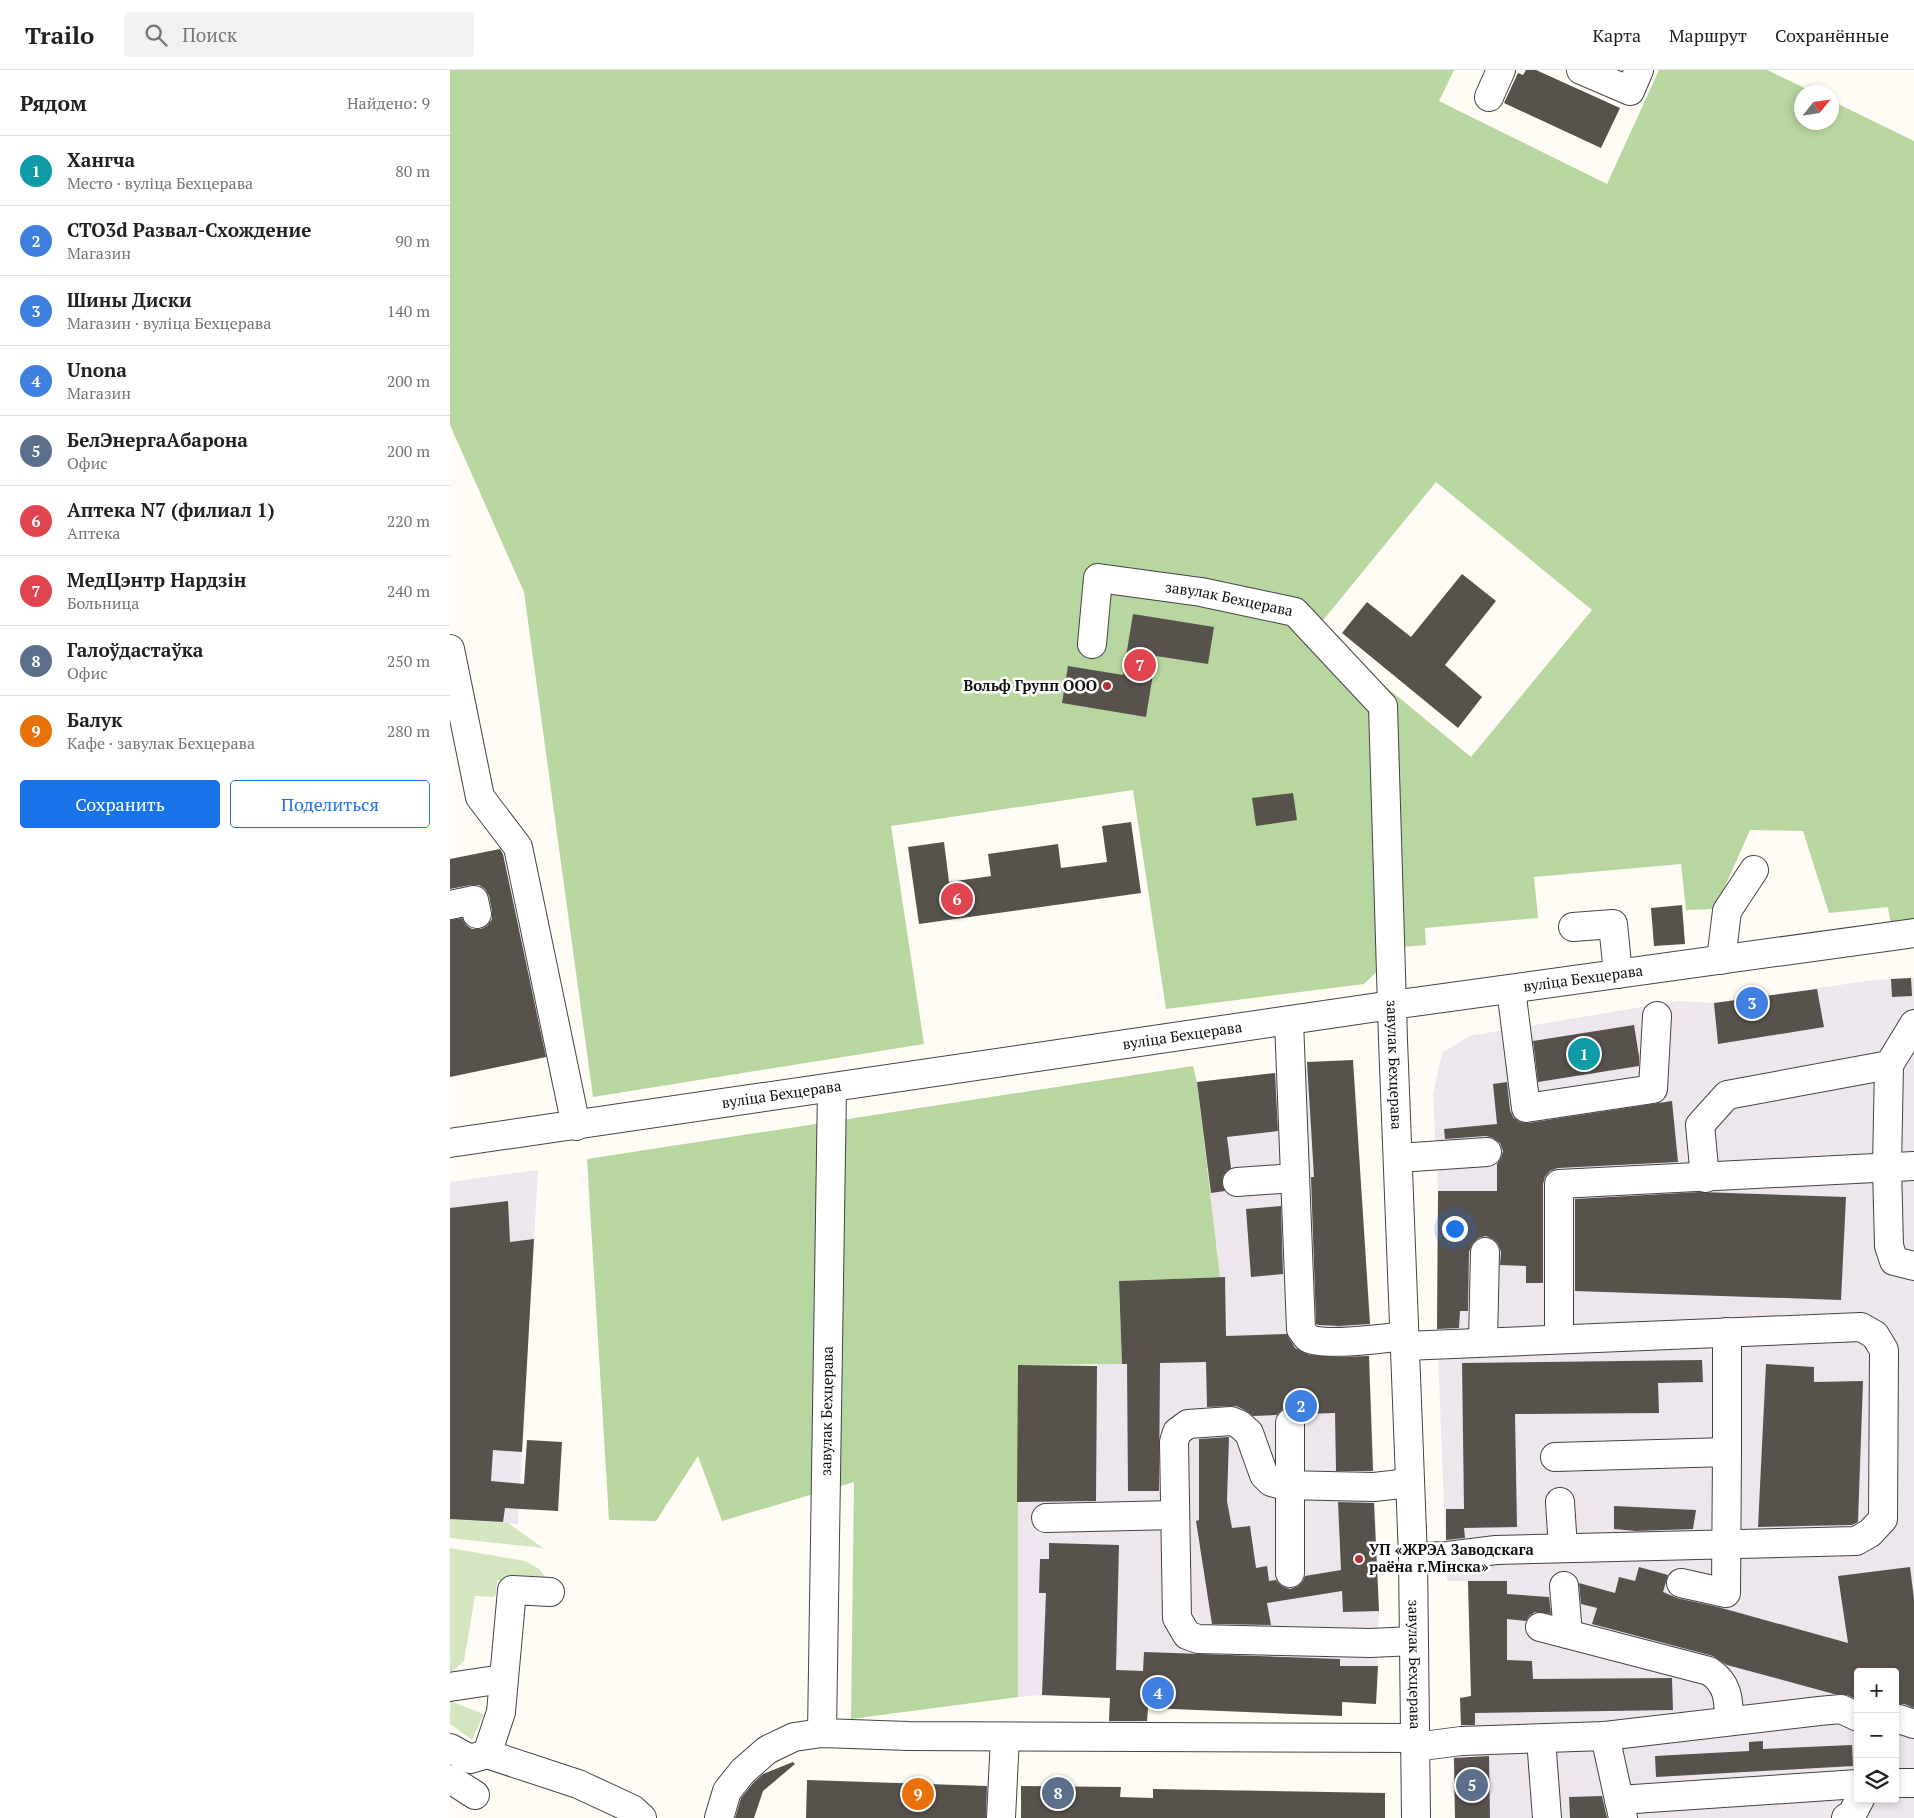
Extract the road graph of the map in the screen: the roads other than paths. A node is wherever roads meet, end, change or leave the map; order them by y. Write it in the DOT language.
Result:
graph roads {
  1 [pos="1502,70"];
  2 [pos="1581,70"];
  3 [pos="1639,70"];
  4 [pos="1489,97"];
  5 [pos="1092,644"];
  6 [pos="450,650"];
  7 [pos="459,741"];
  8 [pos="1754,870"];
  9 [pos="450,905"];
  10 [pos="477,914"];
  11 [pos="1573,927"];
  12 [pos="1914,933"];
  13 [pos="1721,960"];
  14 [pos="1618,974"];
  15 [pos="1512,989"];
  16 [pos="1392,1005"];
  17 [pos="1657,1016"];
  18 [pos="1289,1021"];
  19 [pos="1914,1024"];
  20 [pos="1889,1066"];
  21 [pos="832,1088"];
  22 [pos="576,1126"];
  23 [pos="450,1143"];
  24 [pos="1487,1152"];
  25 [pos="1398,1158"];
  26 [pos="1914,1166"];
  27 [pos="1887,1167"];
  28 [pos="1294,1178"];
  29 [pos="1705,1178"];
  30 [pos="1237,1182"];
  31 [pos="1486,1252"];
  32 [pos="1914,1266"];
  33 [pos="1726,1332"];
  34 [pos="1559,1338"];
  35 [pos="1404,1341"];
  36 [pos="1483,1342"];
  37 [pos="1290,1423"];
  38 [pos="1727,1452"];
  39 [pos="1555,1457"];
  40 [pos="1410,1483"];
  41 [pos="1289,1485"];
  42 [pos="1560,1502"];
  43 [pos="1175,1516"];
  44 [pos="1046,1518"];
  45 [pos="1726,1544"];
  46 [pos="1563,1548"];
  47 [pos="1413,1557"];
  48 [pos="1290,1573"];
  49 [pos="1681,1583"];
  50 [pos="1564,1586"];
  51 [pos="550,1592"];
  52 [pos="1540,1627"];
  53 [pos="1568,1634"];
  54 [pos="1414,1641"];
  55 [pos="503,1679"];
  56 [pos="450,1687"];
  57 [pos="1854,1715"];
  58 [pos="1899,1719"];
  59 [pos="1729,1721"];
  60 [pos="1914,1724"];
  61 [pos="822,1733"];
  62 [pos="1605,1736"];
  63 [pos="1005,1737"];
  64 [pos="1541,1739"];
  65 [pos="1416,1743"];
  66 [pos="450,1748"];
  67 [pos="486,1754"];
  68 [pos="450,1779"];
  69 [pos="1899,1783"];
  70 [pos="1914,1783"];
  71 [pos="1854,1784"];
  72 [pos="475,1795"];
  73 [pos="1858,1803"];
  74 [pos="1621,1809"];
  75 [pos="642,1818"];
  76 [pos="719,1818"];
  77 [pos="1001,1818"];
  78 [pos="1416,1818"];
  79 [pos="1547,1818"];
  80 [pos="1846,1818"];
  1 -- 4 [label="street"];
  2 -- 3 [label="street"];
  5 -- 16 [label="street, завулак Бехцерава"];
  6 -- 7 [label="street"];
  7 -- 22 [label="street"];
  8 -- 13 [label="street"];
  9 -- 10 [label="street"];
  11 -- 14 [label="street"];
  12 -- 13 [label="street, вуліца Бехцерава"];
  13 -- 14 [label="street, вуліца Бехцерава"];
  14 -- 15 [label="street, вуліца Бехцерава"];
  15 -- 16 [label="street, вуліца Бехцерава"];
  15 -- 17 [label="street"];
  16 -- 18 [label="street, вуліца Бехцерава"];
  16 -- 25 [label="street, завулак Бехцерава"];
  18 -- 21 [label="street, вуліца Бехцерава"];
  18 -- 28 [label="street"];
  19 -- 20 [label="street"];
  20 -- 27 [label="street"];
  20 -- 29 [label="street"];
  21 -- 22 [label="street, вуліца Бехцерава"];
  21 -- 61 [label="street, завулак Бехцерава"];
  22 -- 23 [label="street, вуліца Бехцерава"];
  24 -- 25 [label="street"];
  25 -- 35 [label="street, завулак Бехцерава"];
  26 -- 27 [label="street"];
  27 -- 29 [label="street"];
  27 -- 32 [label="street"];
  28 -- 30 [label="street"];
  28 -- 35 [label="street"];
  29 -- 34 [label="street"];
  31 -- 36 [label="street"];
  33 -- 34 [label="street"];
  33 -- 38 [label="street"];
  33 -- 45 [label="street"];
  34 -- 36 [label="street"];
  35 -- 36 [label="street"];
  35 -- 40 [label="street, завулак Бехцерава"];
  37 -- 41 [label="street"];
  38 -- 39 [label="street"];
  38 -- 45 [label="street"];
  40 -- 41 [label="street"];
  40 -- 47 [label="street, завулак Бехцерава"];
  41 -- 43 [label="street"];
  41 -- 48 [label="street"];
  42 -- 46 [label="street"];
  43 -- 44 [label="street"];
  43 -- 54 [label="street"];
  45 -- 46 [label="street"];
  45 -- 49 [label="street"];
  46 -- 47 [label="street"];
  47 -- 54 [label="street, завулак Бехцерава"];
  50 -- 53 [label="street"];
  51 -- 55 [label="street"];
  52 -- 53 [label="street"];
  53 -- 59 [label="street"];
  54 -- 65 [label="street, завулак Бехцерава"];
  55 -- 56 [label="street"];
  55 -- 67 [label="street"];
  57 -- 59 [label="street"];
  58 -- 60 [label="street"];
  59 -- 62 [label="street"];
  61 -- 63 [label="street"];
  61 -- 76 [label="street"];
  62 -- 64 [label="street"];
  62 -- 74 [label="street"];
  63 -- 65 [label="street"];
  63 -- 77 [label="street"];
  64 -- 65 [label="street"];
  64 -- 79 [label="street"];
  65 -- 78 [label="street, завулак Бехцерава"];
  66 -- 67 [label="street"];
  67 -- 75 [label="street"];
  68 -- 72 [label="street"];
  69 -- 70 [label="street"];
  71 -- 74 [label="street"];
  73 -- 80 [label="street"];
}
